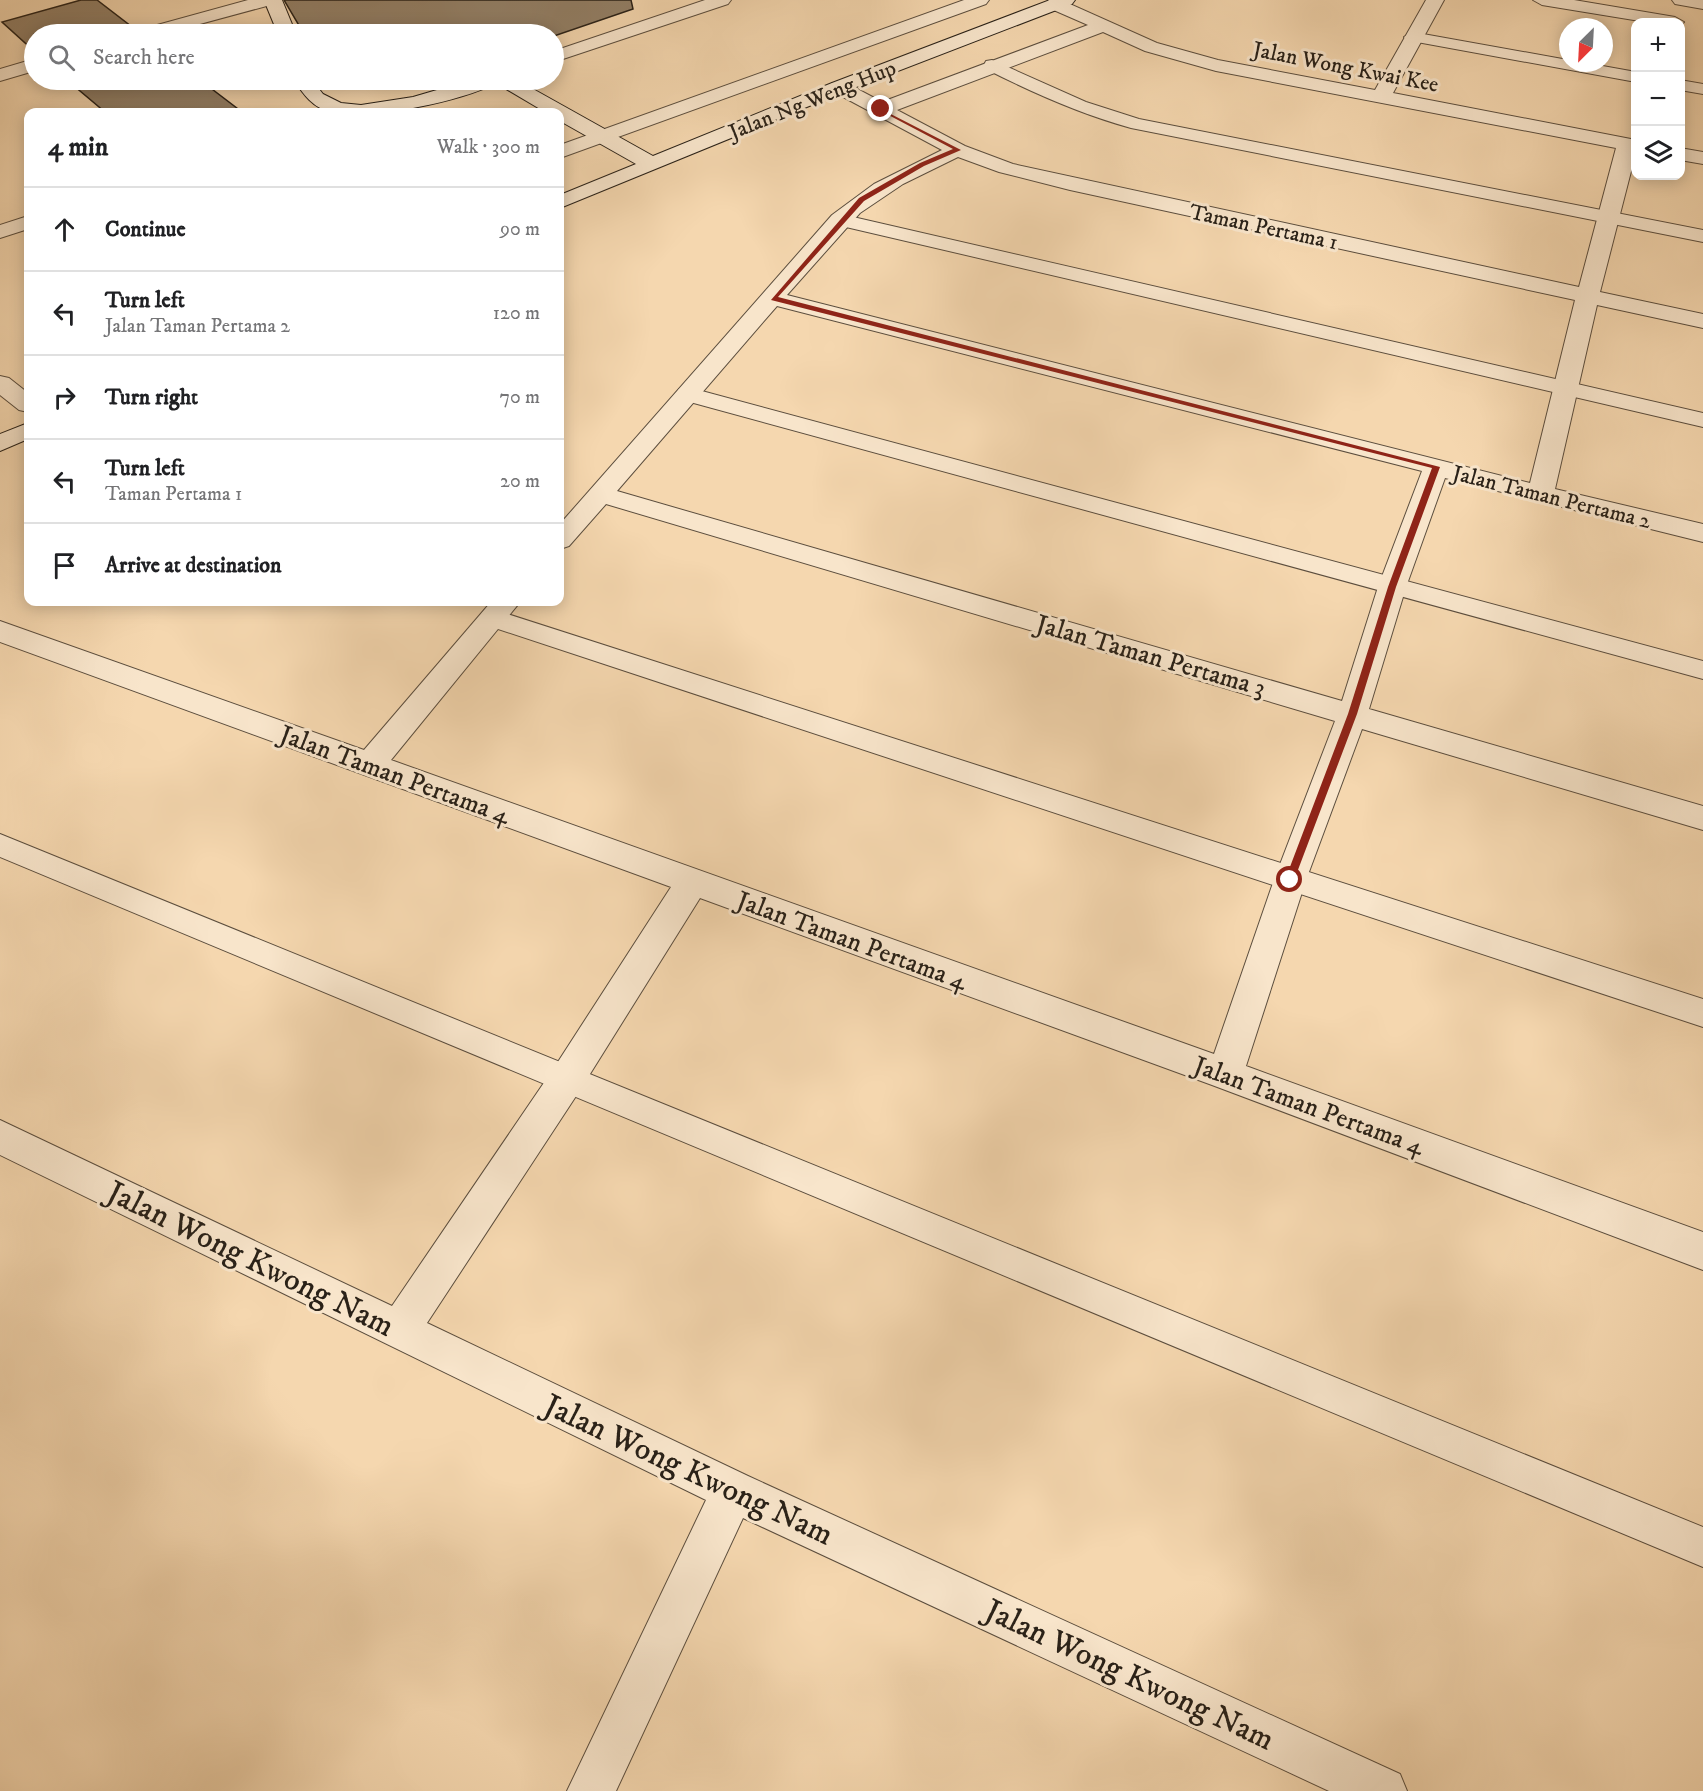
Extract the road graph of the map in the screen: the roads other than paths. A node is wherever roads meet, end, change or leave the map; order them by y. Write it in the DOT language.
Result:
graph roads {
  1 [pos="271,0"];
  2 [pos="722,0"];
  3 [pos="980,0"];
  4 [pos="1435,0"];
  5 [pos="1542,0"];
  6 [pos="1681,0"];
  7 [pos="1060,2"];
  8 [pos="1703,4"];
  9 [pos="1647,18"];
  10 [pos="182,24"];
  11 [pos="282,24"];
  12 [pos="1103,26"];
  13 [pos="1412,37"];
  14 [pos="564,54"];
  15 [pos="992,65"];
  16 [pos="24,68"];
  17 [pos="0,75"];
  18 [pos="1631,76"];
  19 [pos="1685,86"];
  20 [pos="839,87"];
  21 [pos="1703,89"];
  22 [pos="310,90"];
  23 [pos="454,90"];
  24 [pos="521,90"];
  25 [pos="1381,97"];
  26 [pos="329,108"];
  27 [pos="383,108"];
  28 [pos="551,108"];
  29 [pos="881,109"];
  30 [pos="564,116"];
  31 [pos="600,137"];
  32 [pos="1631,145"];
  33 [pos="564,150"];
  34 [pos="958,150"];
  35 [pos="1685,155"];
  36 [pos="1703,158"];
  37 [pos="650,163"];
  38 [pos="564,200"];
  39 [pos="1609,216"];
  40 [pos="840,220"];
  41 [pos="24,223"];
  42 [pos="0,232"];
  43 [pos="1703,236"];
  44 [pos="1587,296"];
  45 [pos="773,298"];
  46 [pos="1703,321"];
  47 [pos="24,376"];
  48 [pos="1,385"];
  49 [pos="1564,388"];
  50 [pos="687,394"];
  51 [pos="24,402"];
  52 [pos="1703,420"];
  53 [pos="24,432"];
  54 [pos="0,443"];
  55 [pos="1436,467"];
  56 [pos="599,494"];
  57 [pos="1541,494"];
  58 [pos="1703,533"];
  59 [pos="564,535"];
  60 [pos="1392,587"];
  61 [pos="499,610"];
  62 [pos="0,631"];
  63 [pos="1703,670"];
  64 [pos="1353,714"];
  65 [pos="369,765"];
  66 [pos="1703,818"];
  67 [pos="0,845"];
  68 [pos="1290,880"];
  69 [pos="692,882"];
  70 [pos="1703,1013"];
  71 [pos="1225,1074"];
  72 [pos="567,1079"];
  73 [pos="0,1137"];
  74 [pos="1703,1251"];
  75 [pos="399,1330"];
  76 [pos="733,1491"];
  77 [pos="1703,1547"];
  78 [pos="591,1791"];
  79 [pos="1383,1791"];
  1 -- 10 [label="street"];
  1 -- 11 [label="street"];
  2 -- 14 [label="street"];
  3 -- 31 [label="street"];
  4 -- 13 [label="street"];
  5 -- 9 [label="street"];
  6 -- 8 [label="street"];
  7 -- 12 [label="street, Jalan Wong Kwai Kee"];
  7 -- 20 [label="street, Jalan Ng Weng Hup"];
  12 -- 15 [label="street"];
  12 -- 25 [label="street, Jalan Wong Kwai Kee"];
  13 -- 18 [label="lane"];
  13 -- 25 [label="street"];
  15 -- 29 [label="street"];
  15 -- 39 [label="lane"];
  16 -- 17 [label="street"];
  19 -- 21 [label="lane"];
  20 -- 29 [label="street, Taman Pertama 1"];
  20 -- 37 [label="street, Jalan Ng Weng Hup"];
  22 -- 26 [label="street"];
  23 -- 27 [label="street"];
  24 -- 28 [label="street"];
  25 -- 32 [label="street, Jalan Wong Kwai Kee"];
  29 -- 34 [label="street, Taman Pertama 1"];
  30 -- 31 [label="street"];
  31 -- 33 [label="street"];
  31 -- 37 [label="street"];
  32 -- 39 [label="street"];
  34 -- 40 [label="street"];
  34 -- 44 [label="street, Taman Pertama 1"];
  35 -- 36 [label="street"];
  37 -- 38 [label="street, Jalan Ng Weng Hup"];
  39 -- 43 [label="lane"];
  39 -- 44 [label="street"];
  40 -- 45 [label="street"];
  40 -- 49 [label="lane"];
  41 -- 42 [label="street"];
  44 -- 46 [label="street, Taman Pertama 1"];
  44 -- 49 [label="street"];
  45 -- 50 [label="street"];
  45 -- 55 [label="street, Jalan Taman Pertama 2"];
  47 -- 48 [label="street"];
  48 -- 51 [label="street"];
  49 -- 52 [label="lane"];
  49 -- 57 [label="street"];
  50 -- 56 [label="street"];
  50 -- 60 [label="lane"];
  53 -- 54 [label="street"];
  55 -- 57 [label="street, Jalan Taman Pertama 2"];
  55 -- 60 [label="street"];
  56 -- 59 [label="street"];
  56 -- 64 [label="street, Jalan Taman Pertama 3"];
  57 -- 58 [label="street, Jalan Taman Pertama 2"];
  60 -- 63 [label="lane"];
  60 -- 64 [label="street"];
  61 -- 65 [label="street"];
  61 -- 68 [label="lane"];
  62 -- 65 [label="street, Jalan Taman Pertama 4"];
  64 -- 66 [label="street, Jalan Taman Pertama 3"];
  64 -- 68 [label="street"];
  65 -- 69 [label="street, Jalan Taman Pertama 4"];
  67 -- 72 [label="lane"];
  68 -- 70 [label="lane"];
  68 -- 71 [label="street"];
  69 -- 71 [label="street, Jalan Taman Pertama 4"];
  69 -- 72 [label="street"];
  71 -- 74 [label="street, Jalan Taman Pertama 4"];
  72 -- 75 [label="street"];
  72 -- 77 [label="lane"];
  73 -- 75 [label="street, Jalan Wong Kwong Nam"];
  75 -- 76 [label="street, Jalan Wong Kwong Nam"];
  76 -- 78 [label="street"];
  76 -- 79 [label="street, Jalan Wong Kwong Nam"];
}
